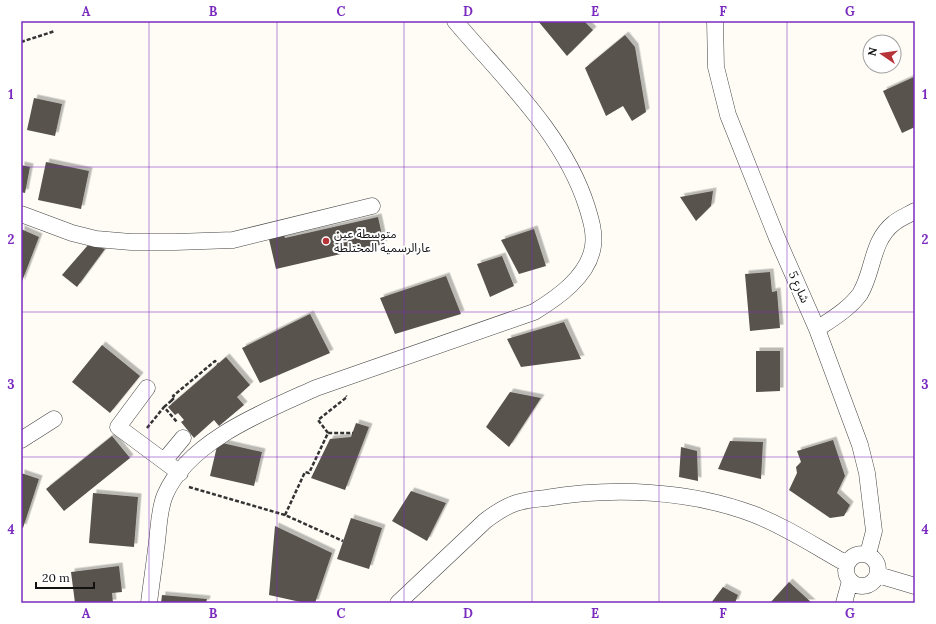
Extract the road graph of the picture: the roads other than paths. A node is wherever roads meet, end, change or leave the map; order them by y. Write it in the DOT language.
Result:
graph roads {
  1 [pos="455,21"];
  2 [pos="715,21"];
  3 [pos="372,206"];
  4 [pos="915,211"];
  5 [pos="21,214"];
  6 [pos="818,329"];
  7 [pos="147,388"];
  8 [pos="54,419"];
  9 [pos="180,431"];
  10 [pos="21,440"];
  11 [pos="164,461"];
  12 [pos="176,478"];
  13 [pos="868,554"];
  14 [pos="847,564"];
  15 [pos="878,575"];
  16 [pos="850,580"];
  17 [pos="915,586"];
  18 [pos="149,603"];
  19 [pos="398,603"];
  20 [pos="844,603"];
  1 -- 12 [label="street"];
  2 -- 6 [label="street, شارع 5"];
  3 -- 5 [label="street"];
  4 -- 6 [label="street"];
  6 -- 13 [label="street, شارع 5"];
  7 -- 11 [label="street"];
  8 -- 10 [label="street"];
  9 -- 11 [label="street"];
  11 -- 12 [label="street"];
  12 -- 18 [label="street"];
  13 -- 14 [label="street"];
  13 -- 15 [label="street"];
  14 -- 16 [label="street"];
  14 -- 19 [label="street"];
  15 -- 16 [label="street"];
  15 -- 17 [label="street"];
  16 -- 20 [label="street"];
}
